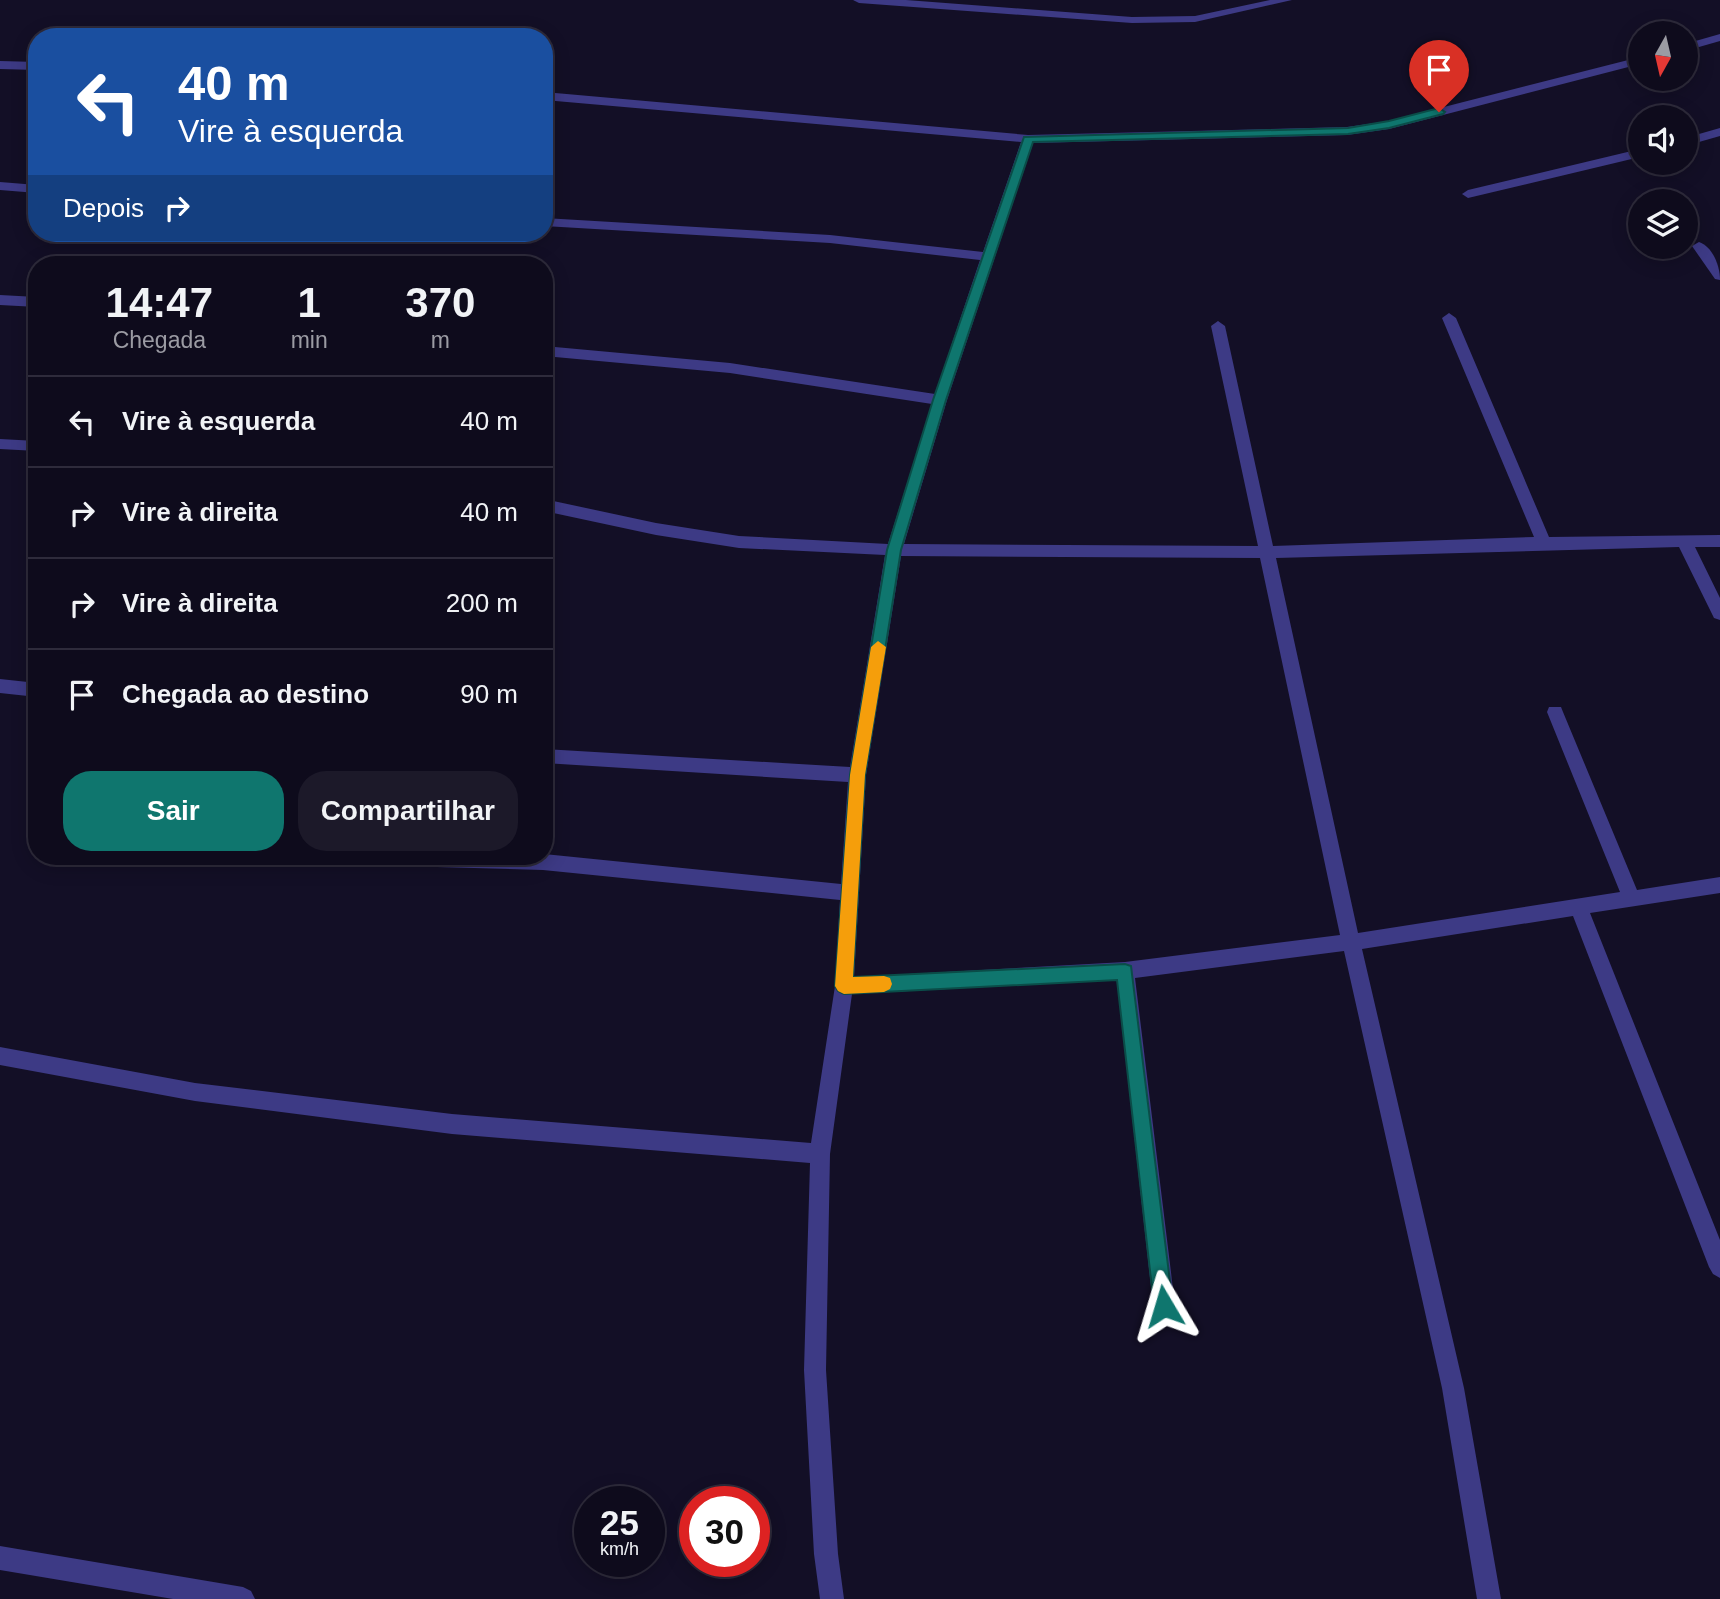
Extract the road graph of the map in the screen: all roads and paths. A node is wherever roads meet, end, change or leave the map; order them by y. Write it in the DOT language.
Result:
graph roads {
  1 [pos="859,0"];
  2 [pos="1286,0"];
  3 [pos="1720,37"];
  4 [pos="1698,44"];
  5 [pos="1628,63"];
  6 [pos="0,65"];
  7 [pos="28,66"];
  8 [pos="553,97"];
  9 [pos="1720,132"];
  10 [pos="1698,138"];
  11 [pos="1028,139"];
  12 [pos="1628,156"];
  13 [pos="0,186"];
  14 [pos="28,188"];
  15 [pos="1468,194"];
  16 [pos="553,223"];
  17 [pos="1699,246"];
  18 [pos="988,257"];
  19 [pos="1720,276"];
  20 [pos="0,300"];
  21 [pos="28,302"];
  22 [pos="1449,318"];
  23 [pos="1218,326"];
  24 [pos="553,352"];
  25 [pos="940,400"];
  26 [pos="0,444"];
  27 [pos="28,446"];
  28 [pos="553,507"];
  29 [pos="1684,541"];
  30 [pos="1720,541"];
  31 [pos="1544,542"];
  32 [pos="894,550"];
  33 [pos="1266,552"];
  34 [pos="1720,614"];
  35 [pos="0,686"];
  36 [pos="28,689"];
  37 [pos="1555,712"];
  38 [pos="553,757"];
  39 [pos="858,775"];
  40 [pos="553,863"];
  41 [pos="1720,885"];
  42 [pos="848,894"];
  43 [pos="1632,900"];
  44 [pos="1579,908"];
  45 [pos="1351,942"];
  46 [pos="1125,971"];
  47 [pos="844,986"];
  48 [pos="0,1056"];
  49 [pos="820,1154"];
  50 [pos="1720,1267"];
  51 [pos="1164,1306"];
  52 [pos="0,1558"];
  53 [pos="243,1599"];
  54 [pos="832,1599"];
  55 [pos="1489,1599"];
  1 -- 2 [label="street"];
  3 -- 4 [label="street"];
  5 -- 11 [label="street"];
  6 -- 7 [label="street"];
  8 -- 11 [label="street"];
  9 -- 10 [label="street"];
  11 -- 18 [label="street"];
  12 -- 15 [label="street"];
  13 -- 14 [label="street"];
  16 -- 18 [label="street"];
  17 -- 19 [label="street"];
  18 -- 25 [label="street"];
  20 -- 21 [label="street"];
  22 -- 31 [label="street"];
  23 -- 33 [label="street"];
  24 -- 25 [label="street"];
  25 -- 32 [label="street"];
  26 -- 27 [label="street"];
  28 -- 32 [label="street"];
  29 -- 30 [label="street"];
  29 -- 31 [label="street"];
  29 -- 34 [label="street"];
  31 -- 33 [label="street"];
  32 -- 33 [label="street"];
  32 -- 39 [label="street"];
  33 -- 45 [label="street"];
  35 -- 36 [label="street"];
  37 -- 43 [label="street"];
  38 -- 39 [label="street"];
  39 -- 42 [label="street"];
  40 -- 42 [label="street"];
  41 -- 43 [label="street"];
  42 -- 47 [label="street"];
  43 -- 44 [label="street"];
  44 -- 45 [label="street"];
  44 -- 50 [label="street"];
  45 -- 46 [label="street"];
  45 -- 55 [label="street"];
  46 -- 47 [label="street"];
  46 -- 51 [label="street"];
  47 -- 49 [label="street"];
  48 -- 49 [label="street"];
  49 -- 54 [label="street"];
  52 -- 53 [label="street"];
}
